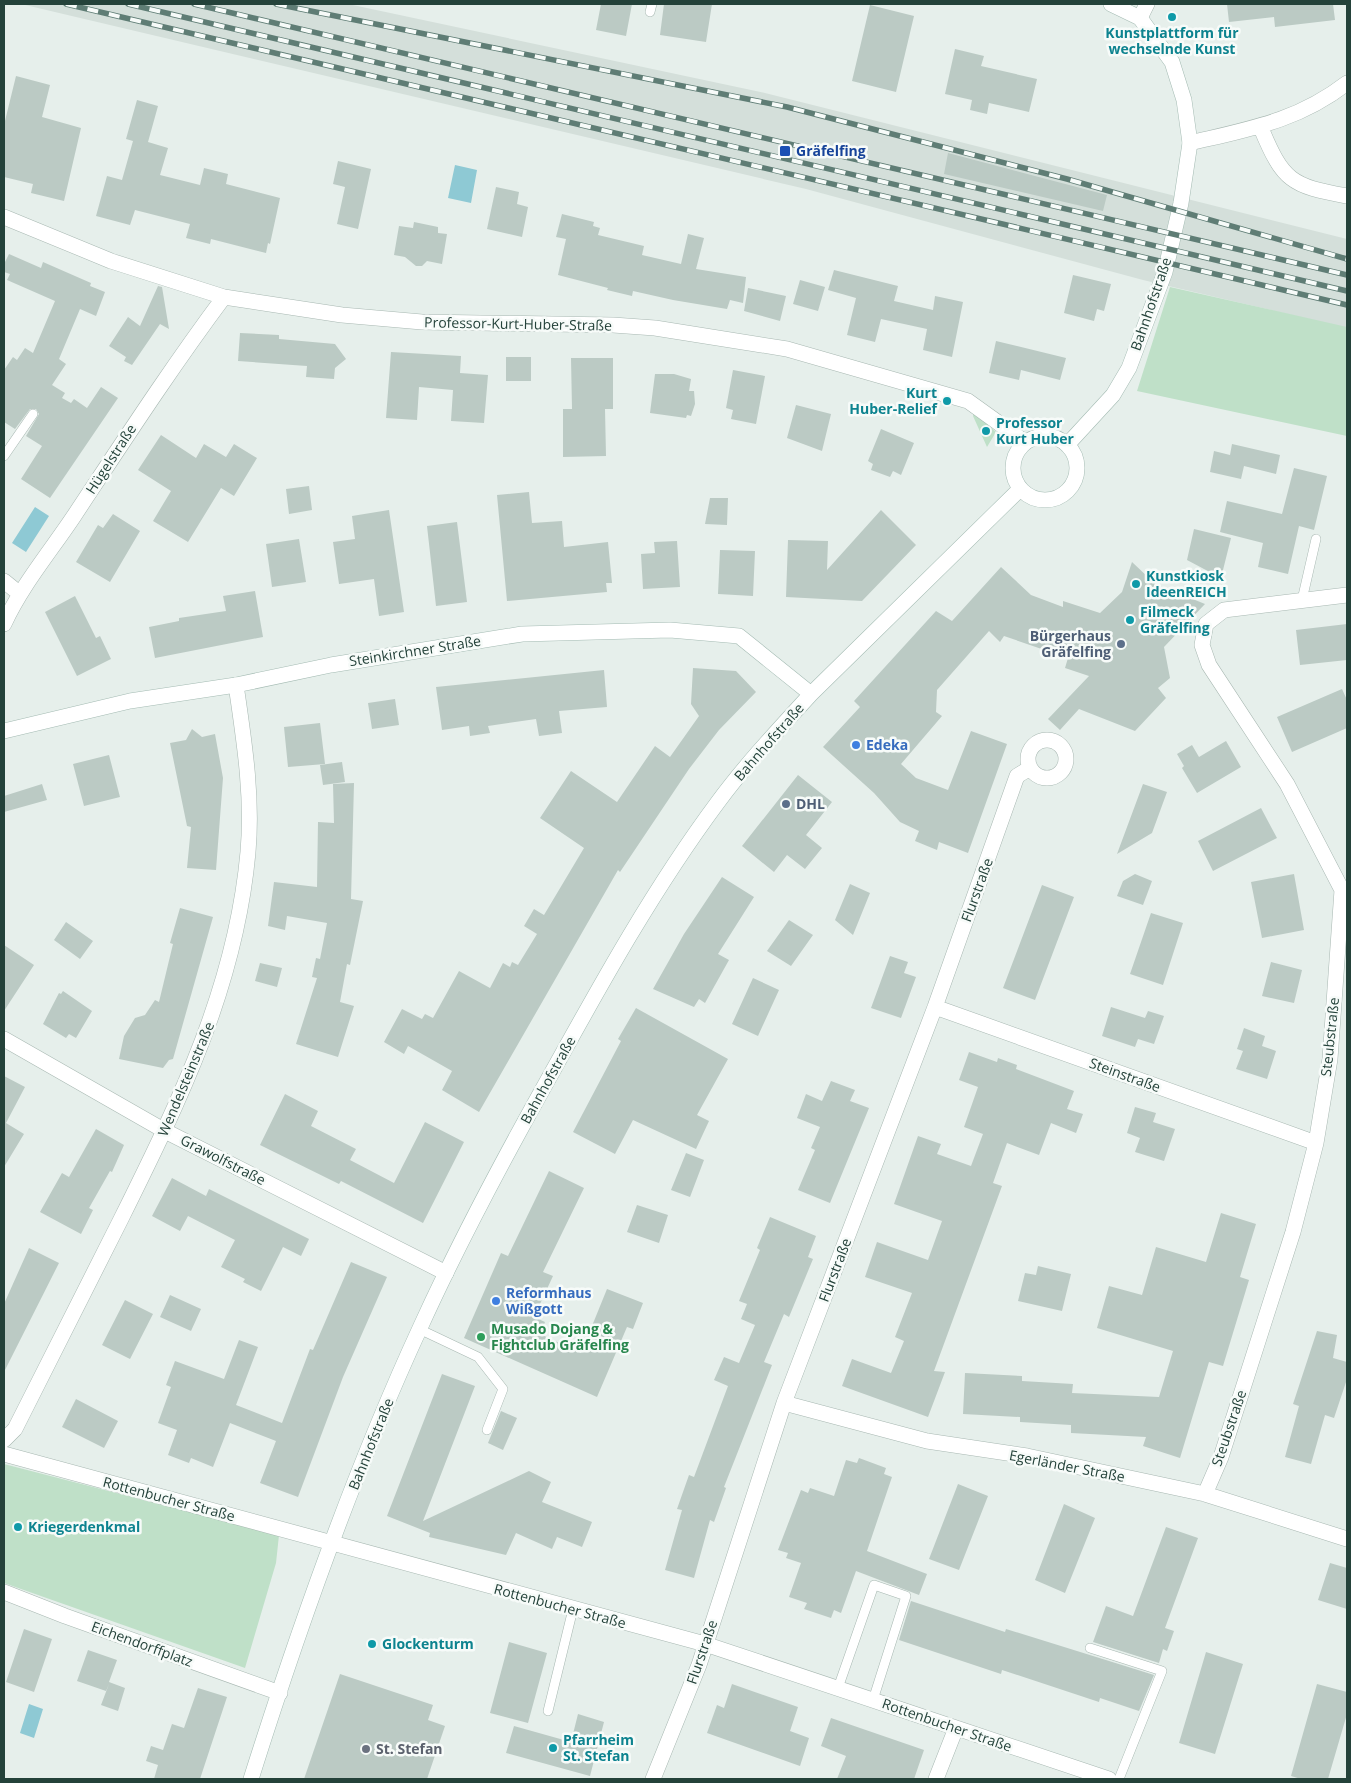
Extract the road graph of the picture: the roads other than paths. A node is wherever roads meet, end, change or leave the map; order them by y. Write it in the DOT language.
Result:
graph roads {
  1 [pos="1111,4"];
  2 [pos="1147,4"];
  3 [pos="1140,18"];
  4 [pos="1347,83"];
  5 [pos="1260,128"];
  6 [pos="1190,143"];
  7 [pos="1347,196"];
  8 [pos="4,217"];
  9 [pos="224,297"];
  10 [pos="33,414"];
  11 [pos="1025,442"];
  12 [pos="1067,445"];
  13 [pos="4,456"];
  14 [pos="1020,490"];
  15 [pos="1316,539"];
  16 [pos="4,581"];
  17 [pos="20,594"];
  18 [pos="1347,595"];
  19 [pos="1302,600"];
  20 [pos="4,624"];
  21 [pos="236,685"];
  22 [pos="811,694"];
  23 [pos="4,731"];
  24 [pos="1030,768"];
  25 [pos="1345,890"];
  26 [pos="935,1007"];
  27 [pos="4,1040"];
  28 [pos="165,1131"];
  29 [pos="1316,1143"];
  30 [pos="446,1273"];
  31 [pos="419,1328"];
  32 [pos="784,1403"];
  33 [pos="487,1430"];
  34 [pos="4,1440"];
  35 [pos="4,1454"];
  36 [pos="1206,1494"];
  37 [pos="1347,1539"];
  38 [pos="332,1545"];
  39 [pos="4,1592"];
  40 [pos="573,1609"];
  41 [pos="706,1644"];
  42 [pos="1090,1648"];
  43 [pos="838,1688"];
  44 [pos="280,1693"];
  45 [pos="873,1700"];
  46 [pos="548,1711"];
  47 [pos="956,1728"];
  48 [pos="251,1779"];
  49 [pos="653,1779"];
  50 [pos="936,1779"];
  51 [pos="1109,1779"];
  52 [pos="1119,1779"];
  1 -- 3 [label="street"];
  2 -- 3 [label="street"];
  3 -- 6 [label="street, Bahnhofstraße"];
  4 -- 5 [label="street"];
  5 -- 6 [label="street"];
  5 -- 7 [label="street"];
  6 -- 12 [label="street, Bahnhofstraße"];
  8 -- 9 [label="street, Professor-Kurt-Huber-Straße"];
  9 -- 11 [label="street, Professor-Kurt-Huber-Straße"];
  9 -- 17 [label="street, Hügelstraße"];
  10 -- 13 [label="lane"];
  11 -- 12 [label="street"];
  11 -- 14 [label="street"];
  12 -- 14 [label="street"];
  14 -- 22 [label="street, Bahnhofstraße"];
  15 -- 19 [label="lane"];
  16 -- 17 [label="street"];
  17 -- 20 [label="street, Hügelstraße"];
  18 -- 19 [label="street"];
  19 -- 25 [label="street, Steubstraße"];
  21 -- 22 [label="street, Steinkirchner Straße"];
  21 -- 23 [label="street, Steinkirchner Straße"];
  21 -- 28 [label="street, Wendelsteinstraße"];
  22 -- 30 [label="street, Bahnhofstraße"];
  24 -- 26 [label="street, Flurstraße"];
  25 -- 29 [label="street, Steubstraße"];
  26 -- 29 [label="street, Steinstraße"];
  26 -- 32 [label="street, Flurstraße"];
  27 -- 28 [label="street, Grawolfstraße"];
  28 -- 30 [label="street, Grawolfstraße"];
  28 -- 34 [label="street, Wendelsteinstraße"];
  29 -- 36 [label="street, Steubstraße"];
  30 -- 31 [label="street, Bahnhofstraße"];
  31 -- 33 [label="lane"];
  31 -- 38 [label="street, Bahnhofstraße"];
  32 -- 36 [label="street, Egerländer Straße"];
  32 -- 41 [label="street, Flurstraße"];
  35 -- 38 [label="street, Rottenbucher Straße"];
  36 -- 37 [label="street, Egerländer Straße"];
  38 -- 40 [label="street, Rottenbucher Straße"];
  38 -- 44 [label="street, Bahnhofstraße"];
  39 -- 44 [label="street, Eichendorffplatz"];
  40 -- 41 [label="street, Rottenbucher Straße"];
  40 -- 46 [label="lane"];
  41 -- 43 [label="street, Rottenbucher Straße"];
  41 -- 49 [label="street, Flurstraße"];
  42 -- 52 [label="lane"];
  43 -- 45 [label="street, Rottenbucher Straße"];
  43 -- 45 [label="lane"];
  44 -- 48 [label="street, Bahnhofstraße"];
  45 -- 47 [label="street, Rottenbucher Straße"];
  47 -- 50 [label="street"];
  47 -- 51 [label="street, Rottenbucher Straße"];
}
